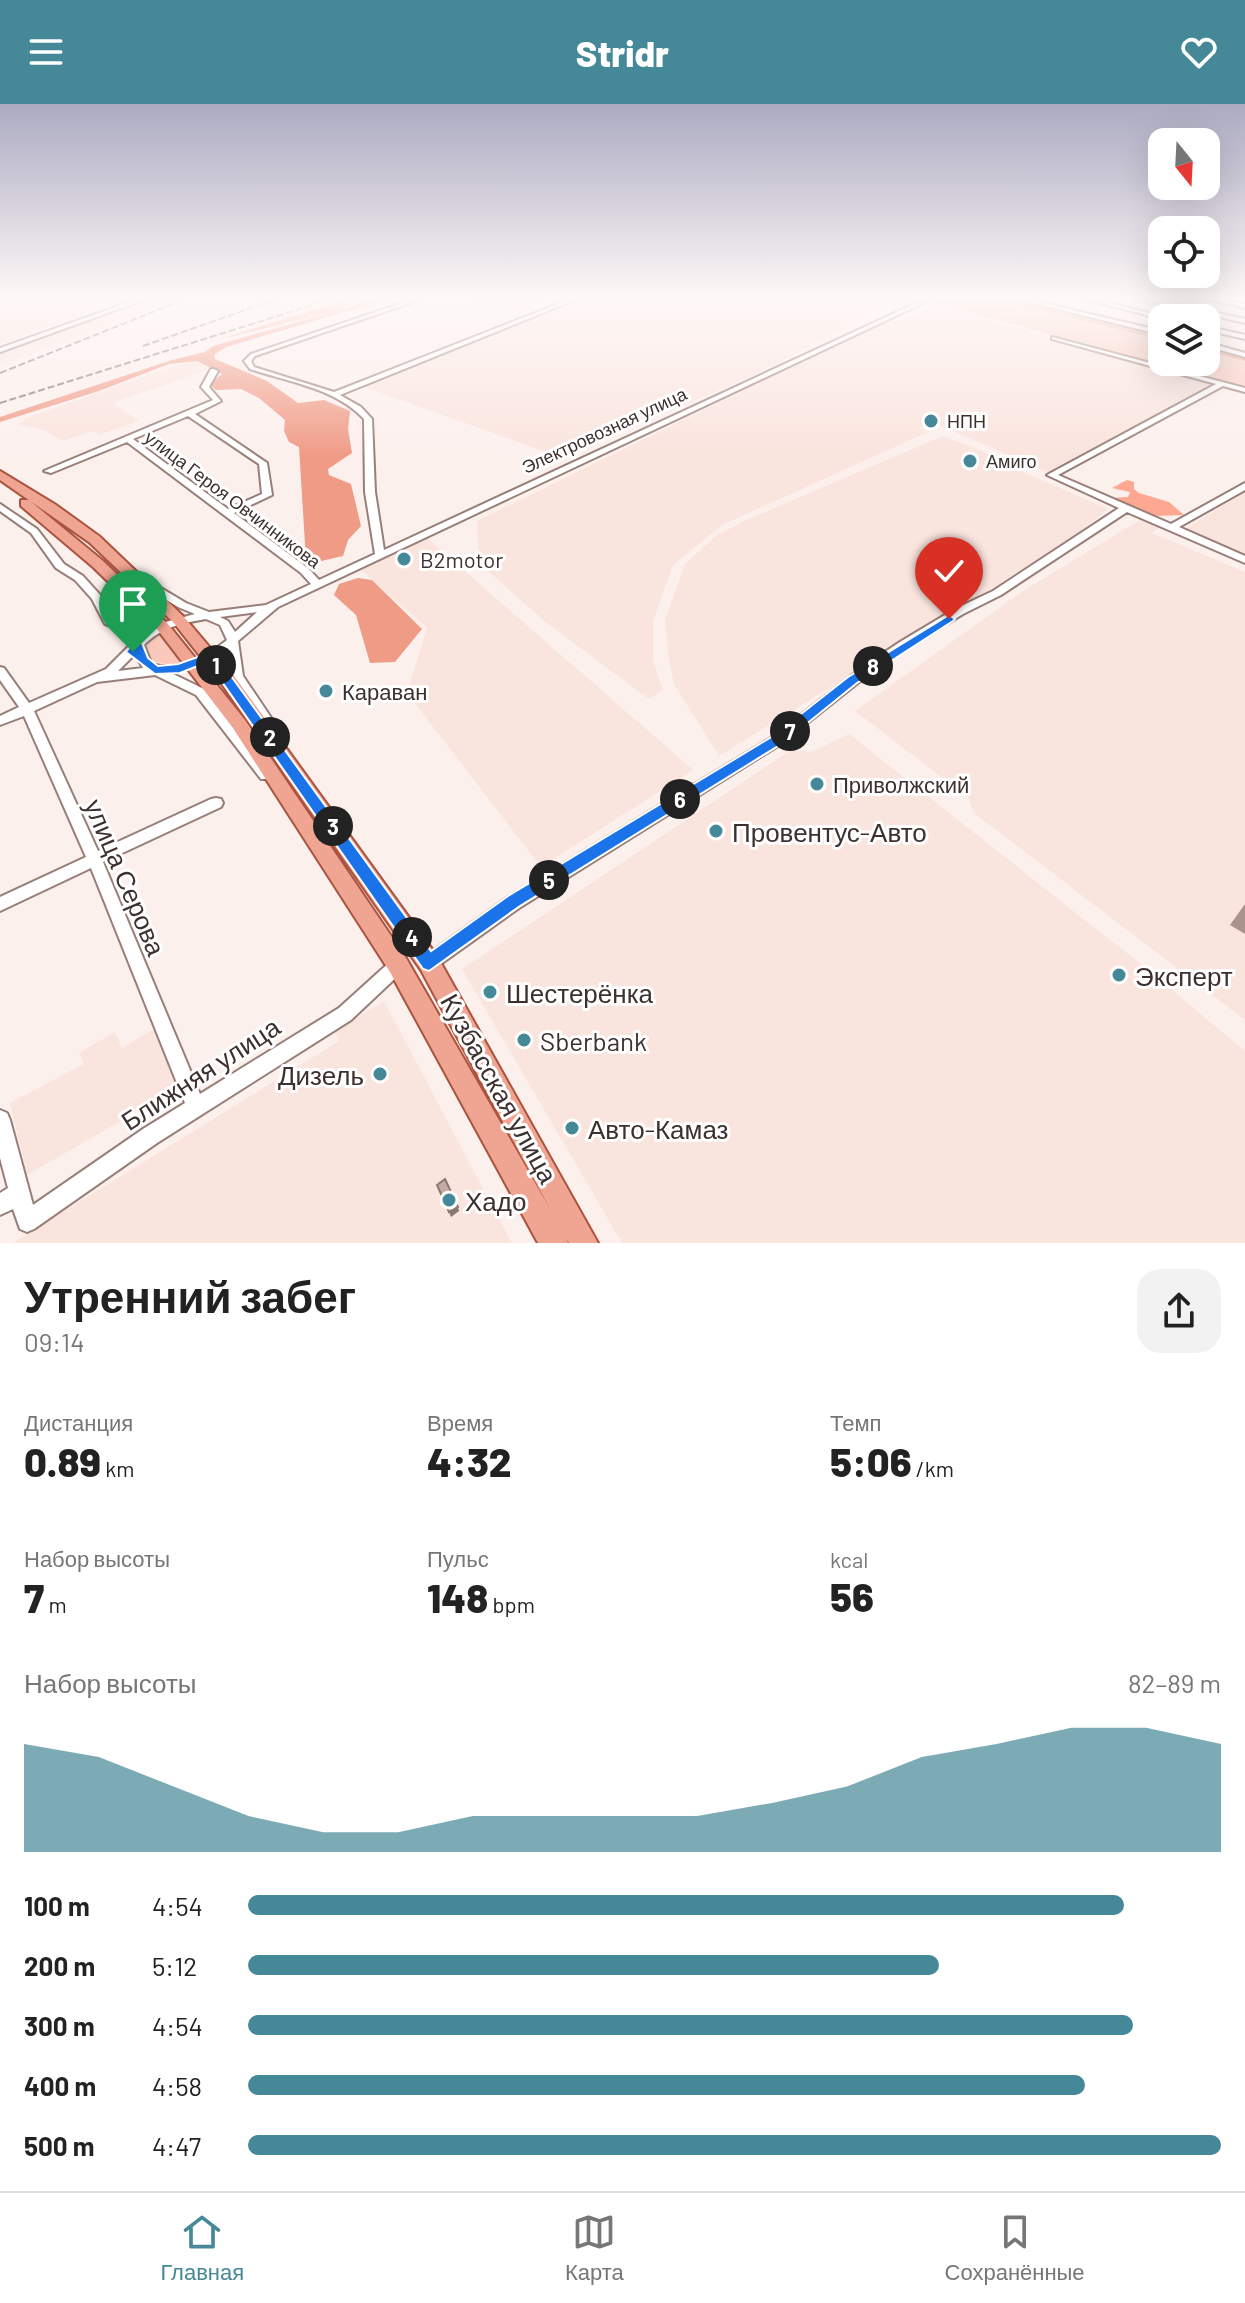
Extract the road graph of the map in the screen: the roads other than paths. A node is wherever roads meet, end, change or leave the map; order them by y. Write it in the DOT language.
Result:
graph roads {
  1 [pos="264,351"];
  2 [pos="443,351"];
  3 [pos="817,351"];
  4 [pos="1102,351"];
  5 [pos="214,371"];
  6 [pos="1222,384"];
  7 [pos="1245,390"];
  8 [pos="335,394"];
  9 [pos="190,414"];
  10 [pos="128,439"];
  11 [pos="48,471"];
  12 [pos="0,475"];
  13 [pos="1245,486"];
  14 [pos="0,487"];
  15 [pos="0,507"];
  16 [pos="1126,508"];
  17 [pos="227,513"];
  18 [pos="1171,528"];
  19 [pos="380,556"];
  20 [pos="1245,560"];
  21 [pos="133,576"];
  22 [pos="117,582"];
  23 [pos="318,585"];
  24 [pos="274,605"];
  25 [pos="212,616"];
  26 [pos="179,620"];
  27 [pos="162,626"];
  28 [pos="137,627"];
  29 [pos="232,639"];
  30 [pos="137,646"];
  31 [pos="210,657"];
  32 [pos="193,664"];
  33 [pos="155,670"];
  34 [pos="0,671"];
  35 [pos="99,679"];
  36 [pos="27,709"];
  37 [pos="0,721"];
  38 [pos="293,789"];
  39 [pos="216,803"];
  40 [pos="95,860"];
  41 [pos="0,904"];
  42 [pos="429,963"];
  43 [pos="398,965"];
  44 [pos="196,1108"];
  45 [pos="0,1120"];
  46 [pos="19,1193"];
  47 [pos="0,1205"];
  48 [pos="554,1243"];
  49 [pos="584,1243"];
  1 -- 8 [label="street"];
  2 -- 8 [label="street"];
  3 -- 19 [label="street, Электровозная улица"];
  4 -- 6 [label="street"];
  5 -- 9 [label="street"];
  6 -- 7 [label="street"];
  6 -- 16 [label="street"];
  8 -- 19 [label="street"];
  9 -- 10 [label="street"];
  9 -- 17 [label="street"];
  10 -- 11 [label="street"];
  10 -- 17 [label="street, улица Героя Овчинникова"];
  12 -- 21 [label="main road, Кузбасская улица"];
  13 -- 18 [label="street"];
  14 -- 22 [label="main road, Кузбасская улица"];
  15 -- 28 [label="street"];
  16 -- 18 [label="street"];
  16 -- 42 [label="street"];
  17 -- 23 [label="street, улица Героя Овчинникова"];
  18 -- 20 [label="street"];
  19 -- 23 [label="street, Электровозная улица"];
  21 -- 25 [label="street"];
  21 -- 26 [label="main road, Кузбасская улица"];
  22 -- 27 [label="main road, Кузбасская улица"];
  22 -- 28 [label="street"];
  23 -- 24 [label="street, Электровозная улица"];
  24 -- 25 [label="street"];
  24 -- 29 [label="street"];
  25 -- 26 [label="street"];
  25 -- 29 [label="street"];
  26 -- 27 [label="street"];
  26 -- 31 [label="main road, Кузбасская улица"];
  27 -- 30 [label="street"];
  27 -- 32 [label="main road, Кузбасская улица"];
  28 -- 30 [label="street"];
  29 -- 31 [label="street"];
  29 -- 38 [label="street"];
  30 -- 33 [label="street"];
  30 -- 35 [label="street"];
  31 -- 32 [label="street"];
  31 -- 38 [label="main road, Кузбасская улица"];
  32 -- 33 [label="street"];
  32 -- 38 [label="main road, Кузбасская улица"];
  33 -- 35 [label="street"];
  33 -- 38 [label="street"];
  34 -- 36 [label="street, улица Серова"];
  35 -- 36 [label="street"];
  36 -- 37 [label="street"];
  36 -- 40 [label="street, улица Серова"];
  38 -- 42 [label="main road, Кузбасская улица"];
  38 -- 43 [label="main road, Кузбасская улица"];
  39 -- 40 [label="street"];
  40 -- 41 [label="street"];
  40 -- 44 [label="street, улица Серова"];
  42 -- 49 [label="main road, Кузбасская улица"];
  43 -- 44 [label="street, Ближняя улица"];
  43 -- 48 [label="main road, Кузбасская улица"];
  44 -- 46 [label="street, Ближняя улица"];
  45 -- 46 [label="street"];
  46 -- 47 [label="street"];
}
